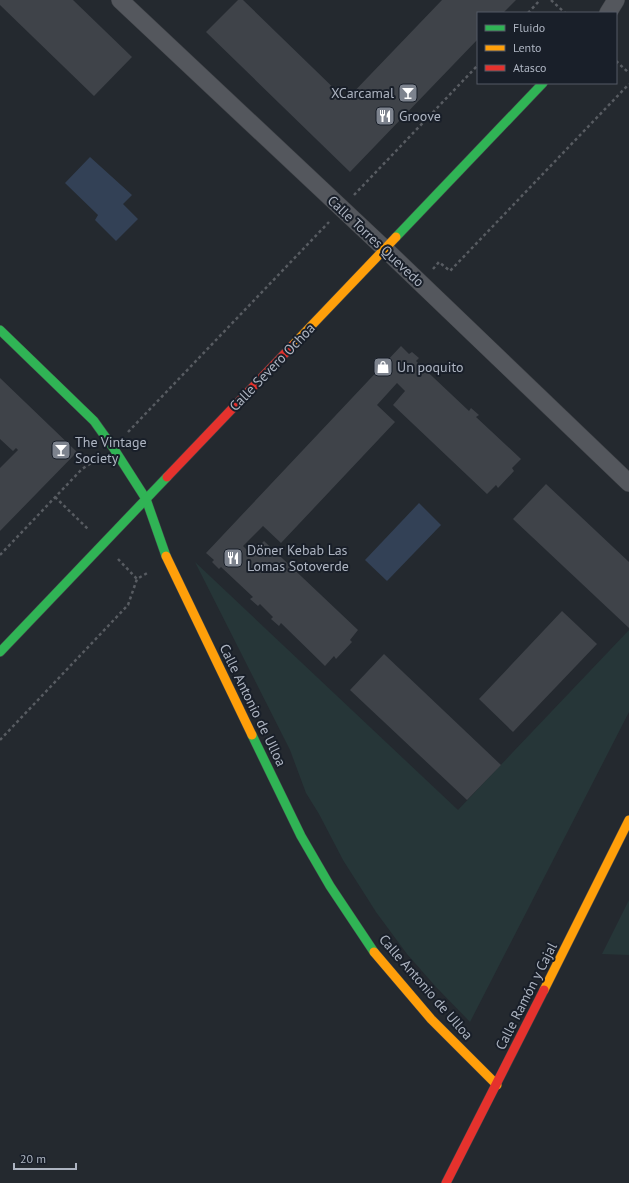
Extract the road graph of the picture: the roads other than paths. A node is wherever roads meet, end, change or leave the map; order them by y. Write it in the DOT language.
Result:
graph roads {
  1 [pos="120,0"];
  2 [pos="616,0"];
  3 [pos="609,12"];
  4 [pos="542,84"];
  5 [pos="385,249"];
  6 [pos="0,330"];
  7 [pos="629,483"];
  8 [pos="146,499"];
  9 [pos="0,652"];
  10 [pos="629,820"];
  11 [pos="497,1085"];
  12 [pos="446,1183"];
  1 -- 5 [label="street, Calle Torres Quevedo"];
  2 -- 3 [label="street"];
  4 -- 5 [label="street, Calle Severo Ochoa"];
  5 -- 7 [label="street, Calle Torres Quevedo"];
  5 -- 8 [label="street, Calle Severo Ochoa"];
  6 -- 8 [label="street, Calle Antonio de Ulloa"];
  8 -- 9 [label="street, Calle Severo Ochoa"];
  8 -- 11 [label="street, Calle Antonio de Ulloa"];
  10 -- 11 [label="street, Calle Ramón y Cajal"];
  11 -- 12 [label="street, Calle Ramón y Cajal"];
}
